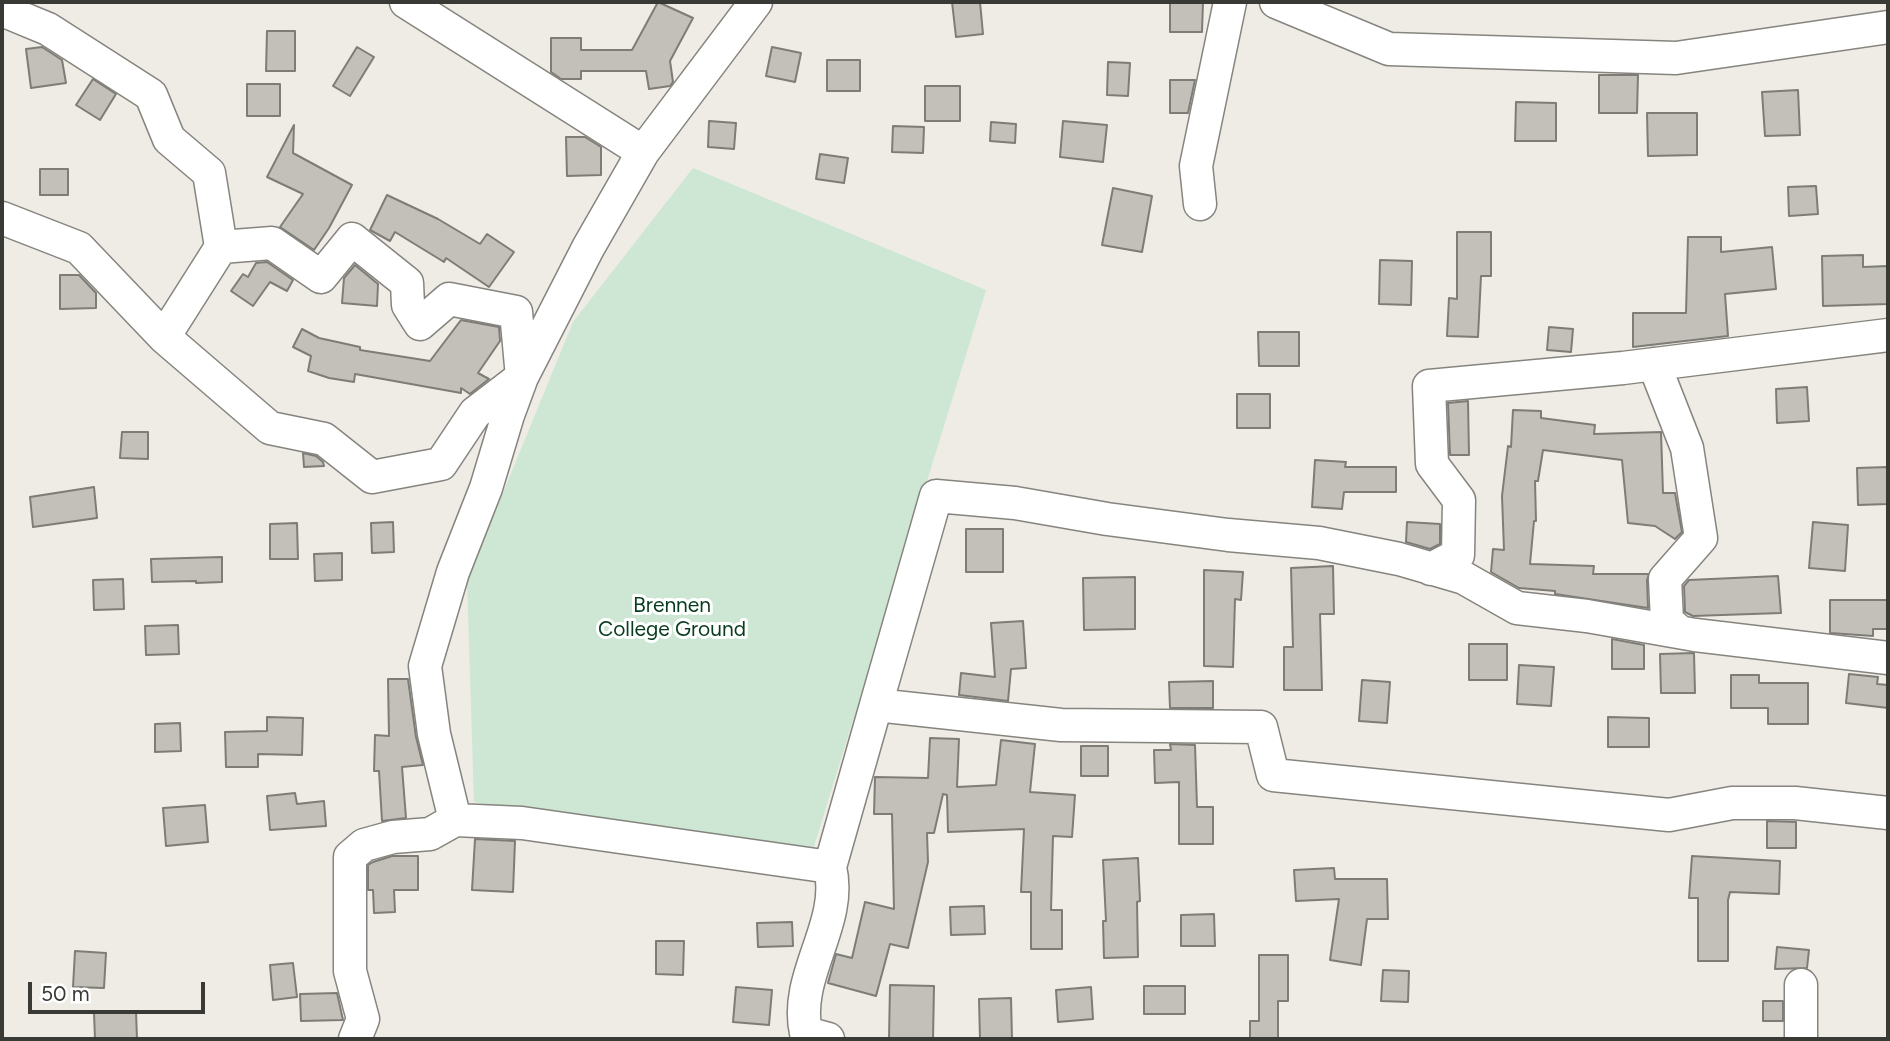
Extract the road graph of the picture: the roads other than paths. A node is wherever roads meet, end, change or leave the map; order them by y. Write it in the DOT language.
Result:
graph roads {
  1 [pos="406,2"];
  2 [pos="757,2"];
  3 [pos="1230,2"];
  4 [pos="1276,2"];
  5 [pos="2,10"];
  6 [pos="1888,27"];
  7 [pos="643,152"];
  8 [pos="1200,204"];
  9 [pos="2,218"];
  10 [pos="221,247"];
  11 [pos="1888,335"];
  12 [pos="164,338"];
  13 [pos="1654,364"];
  14 [pos="522,377"];
  15 [pos="1431,569"];
  16 [pos="1680,632"];
  17 [pos="1888,658"];
  18 [pos="876,705"];
  19 [pos="1888,813"];
  20 [pos="456,820"];
  21 [pos="830,867"];
  22 [pos="1801,985"];
  23 [pos="355,1039"];
  24 [pos="828,1039"];
  25 [pos="1801,1039"];
  1 -- 7 [label="street"];
  2 -- 7 [label="street"];
  3 -- 8 [label="street"];
  4 -- 6 [label="street"];
  5 -- 10 [label="street"];
  7 -- 14 [label="street"];
  9 -- 12 [label="street"];
  10 -- 12 [label="street"];
  10 -- 14 [label="street"];
  11 -- 13 [label="street"];
  12 -- 14 [label="street"];
  13 -- 15 [label="street"];
  13 -- 16 [label="street"];
  14 -- 20 [label="street"];
  15 -- 16 [label="street"];
  15 -- 18 [label="street"];
  16 -- 17 [label="street"];
  18 -- 19 [label="street"];
  18 -- 21 [label="street"];
  20 -- 21 [label="street"];
  20 -- 23 [label="street"];
  21 -- 24 [label="street"];
  22 -- 25 [label="street"];
}
